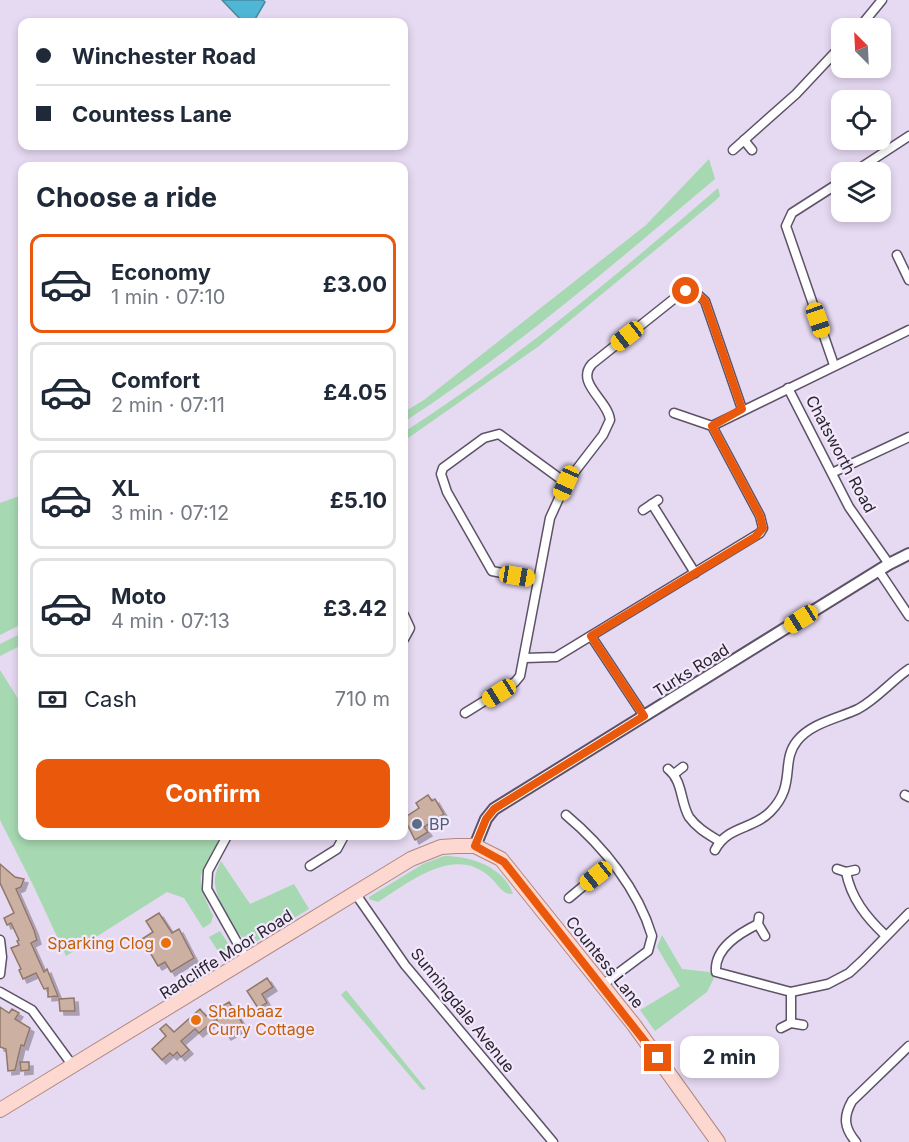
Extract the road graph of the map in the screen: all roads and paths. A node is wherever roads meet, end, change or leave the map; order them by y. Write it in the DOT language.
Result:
graph roads {
  1 [pos="882,0"];
  2 [pos="867,18"];
  3 [pos="831,57"];
  4 [pos="909,136"];
  5 [pos="744,140"];
  6 [pos="733,150"];
  7 [pos="752,150"];
  8 [pos="869,162"];
  9 [pos="831,188"];
  10 [pos="897,255"];
  11 [pos="909,280"];
  12 [pos="909,330"];
  13 [pos="834,366"];
  14 [pos="788,387"];
  15 [pos="742,409"];
  16 [pos="674,413"];
  17 [pos="712,426"];
  18 [pos="909,437"];
  19 [pos="834,472"];
  20 [pos="566,483"];
  21 [pos="643,510"];
  22 [pos="909,554"];
  23 [pos="890,564"];
  24 [pos="879,571"];
  25 [pos="695,573"];
  26 [pos="537,580"];
  27 [pos="909,616"];
  28 [pos="591,636"];
  29 [pos="525,658"];
  30 [pos="909,669"];
  31 [pos="465,713"];
  32 [pos="644,716"];
  33 [pos="683,767"];
  34 [pos="566,815"];
  35 [pos="225,840"];
  36 [pos="342,840"];
  37 [pos="719,841"];
  38 [pos="475,846"];
  39 [pos="319,848"];
  40 [pos="715,850"];
  41 [pos="324,857"];
  42 [pos="611,863"];
  43 [pos="310,866"];
  44 [pos="846,871"];
  45 [pos="355,893"];
  46 [pos="569,898"];
  47 [pos="909,913"];
  48 [pos="885,935"];
  49 [pos="765,936"];
  50 [pos="0,940"];
  51 [pos="247,960"];
  52 [pos="0,974"];
  53 [pos="602,986"];
  54 [pos="0,992"];
  55 [pos="791,992"];
  56 [pos="791,1023"];
  57 [pos="803,1025"];
  58 [pos="781,1028"];
  59 [pos="909,1046"];
  60 [pos="73,1066"];
  61 [pos="0,1110"];
  62 [pos="553,1142"];
  63 [pos="718,1142"];
  64 [pos="856,1142"];
  1 -- 2 [label="street"];
  3 -- 5 [label="street"];
  4 -- 8 [label="street"];
  5 -- 6 [label="street"];
  5 -- 7 [label="street"];
  9 -- 13 [label="street"];
  10 -- 11 [label="street"];
  12 -- 13 [label="street"];
  13 -- 14 [label="street"];
  14 -- 15 [label="street"];
  14 -- 19 [label="street, Chatsworth Road"];
  15 -- 17 [label="street"];
  15 -- 20 [label="street"];
  16 -- 17 [label="street"];
  17 -- 25 [label="street"];
  18 -- 19 [label="street"];
  19 -- 23 [label="street, Chatsworth Road"];
  20 -- 26 [label="street"];
  20 -- 26 [label="street"];
  21 -- 25 [label="street"];
  22 -- 23 [label="street, Turks Road"];
  23 -- 24 [label="street, Turks Road"];
  24 -- 27 [label="street"];
  24 -- 32 [label="street, Turks Road"];
  25 -- 28 [label="street"];
  26 -- 29 [label="street"];
  28 -- 29 [label="street"];
  28 -- 32 [label="street"];
  29 -- 31 [label="street"];
  30 -- 37 [label="street"];
  32 -- 38 [label="street, Turks Road"];
  33 -- 37 [label="street"];
  34 -- 42 [label="street"];
  35 -- 51 [label="street"];
  36 -- 41 [label="street"];
  37 -- 40 [label="street"];
  38 -- 45 [label="main road, Radcliffe Moor Road"];
  38 -- 53 [label="main road, Countess Lane"];
  39 -- 41 [label="street"];
  41 -- 43 [label="street"];
  42 -- 46 [label="street"];
  42 -- 53 [label="street"];
  44 -- 48 [label="street"];
  45 -- 51 [label="main road, Radcliffe Moor Road"];
  45 -- 62 [label="street, Sunningdale Avenue"];
  47 -- 48 [label="street"];
  48 -- 55 [label="street"];
  49 -- 55 [label="street"];
  50 -- 52 [label="street"];
  51 -- 60 [label="main road, Radcliffe Moor Road"];
  53 -- 63 [label="main road, Countess Lane"];
  54 -- 60 [label="street"];
  55 -- 56 [label="street"];
  56 -- 57 [label="street"];
  56 -- 58 [label="street"];
  59 -- 64 [label="street"];
  60 -- 61 [label="main road, Radcliffe Moor Road"];
}
